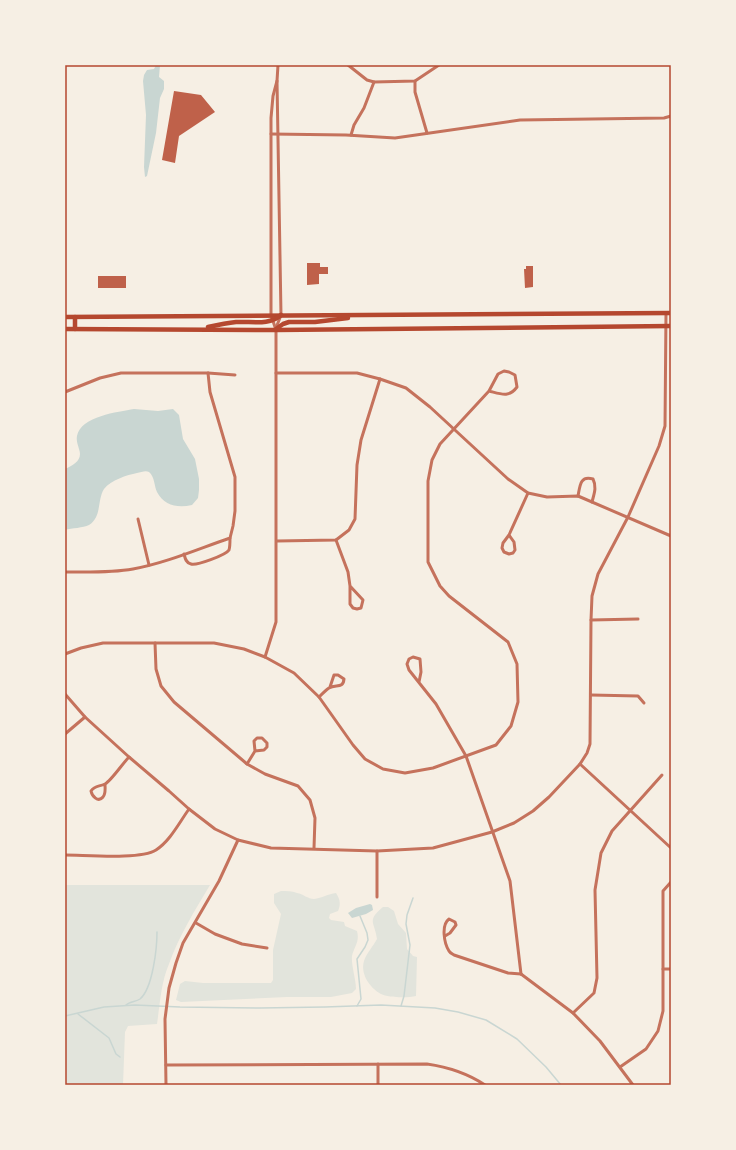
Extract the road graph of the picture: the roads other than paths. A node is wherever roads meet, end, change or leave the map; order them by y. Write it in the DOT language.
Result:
graph roads {
  1 [pos="278,65"];
  2 [pos="348,65"];
  3 [pos="439,65"];
  4 [pos="277,81"];
  5 [pos="415,81"];
  6 [pos="374,82"];
  7 [pos="671,116"];
  8 [pos="427,133"];
  9 [pos="271,134"];
  10 [pos="278,134"];
  11 [pos="351,135"];
  12 [pos="668,313"];
  13 [pos="271,315"];
  14 [pos="281,315"];
  15 [pos="360,315"];
  16 [pos="65,317"];
  17 [pos="75,317"];
  18 [pos="273,321"];
  19 [pos="668,326"];
  20 [pos="65,329"];
  21 [pos="75,329"];
  22 [pos="200,329"];
  23 [pos="276,330"];
  24 [pos="208,373"];
  25 [pos="276,373"];
  26 [pos="235,375"];
  27 [pos="380,379"];
  28 [pos="489,391"];
  29 [pos="65,392"];
  30 [pos="666,406"];
  31 [pos="671,406"];
  32 [pos="454,429"];
  33 [pos="528,493"];
  34 [pos="578,496"];
  35 [pos="592,502"];
  36 [pos="628,517"];
  37 [pos="138,519"];
  38 [pos="509,536"];
  39 [pos="671,536"];
  40 [pos="230,538"];
  41 [pos="336,540"];
  42 [pos="277,541"];
  43 [pos="184,554"];
  44 [pos="149,565"];
  45 [pos="65,572"];
  46 [pos="350,586"];
  47 [pos="638,619"];
  48 [pos="591,620"];
  49 [pos="155,643"];
  50 [pos="65,654"];
  51 [pos="265,657"];
  52 [pos="419,682"];
  53 [pos="330,687"];
  54 [pos="65,694"];
  55 [pos="591,695"];
  56 [pos="319,697"];
  57 [pos="644,704"];
  58 [pos="86,717"];
  59 [pos="65,734"];
  60 [pos="255,752"];
  61 [pos="466,756"];
  62 [pos="129,757"];
  63 [pos="247,764"];
  64 [pos="580,764"];
  65 [pos="662,775"];
  66 [pos="105,784"];
  67 [pos="189,809"];
  68 [pos="630,811"];
  69 [pos="492,832"];
  70 [pos="238,840"];
  71 [pos="314,848"];
  72 [pos="671,848"];
  73 [pos="377,851"];
  74 [pos="65,855"];
  75 [pos="671,882"];
  76 [pos="377,897"];
  77 [pos="196,923"];
  78 [pos="445,936"];
  79 [pos="267,948"];
  80 [pos="663,969"];
  81 [pos="671,969"];
  82 [pos="521,974"];
  83 [pos="573,1013"];
  84 [pos="378,1064"];
  85 [pos="166,1065"];
  86 [pos="620,1067"];
  87 [pos="166,1085"];
  88 [pos="378,1085"];
  89 [pos="485,1085"];
  90 [pos="633,1085"];
  1 -- 4 [label="street"];
  2 -- 6 [label="street"];
  3 -- 5 [label="street"];
  4 -- 9 [label="street"];
  4 -- 10 [label="street"];
  5 -- 6 [label="street"];
  5 -- 8 [label="street"];
  6 -- 11 [label="street"];
  7 -- 8 [label="street"];
  8 -- 11 [label="street"];
  9 -- 10 [label="street"];
  9 -- 13 [label="street"];
  10 -- 11 [label="street"];
  10 -- 14 [label="street"];
  12 -- 15 [label="main road"];
  12 -- 19 [label="street"];
  13 -- 14 [label="main road"];
  13 -- 17 [label="main road"];
  13 -- 18 [label="street"];
  14 -- 15 [label="main road"];
  14 -- 18 [label="main road"];
  14 -- 23 [label="street"];
  15 -- 23 [label="main road"];
  16 -- 17 [label="main road"];
  17 -- 21 [label="main road"];
  18 -- 22 [label="main road"];
  18 -- 23 [label="street"];
  19 -- 23 [label="main road"];
  19 -- 30 [label="street"];
  20 -- 21 [label="main road"];
  21 -- 22 [label="main road"];
  22 -- 23 [label="main road"];
  23 -- 25 [label="street"];
  24 -- 26 [label="street"];
  24 -- 29 [label="street"];
  24 -- 40 [label="street"];
  25 -- 27 [label="street"];
  25 -- 42 [label="street"];
  27 -- 32 [label="street"];
  27 -- 41 [label="street"];
  28 -- 28 [label="street"];
  28 -- 32 [label="street"];
  30 -- 31 [label="street"];
  30 -- 36 [label="street"];
  32 -- 33 [label="street"];
  32 -- 61 [label="street"];
  33 -- 34 [label="street"];
  33 -- 38 [label="street"];
  34 -- 35 [label="street"];
  34 -- 35 [label="street"];
  35 -- 36 [label="street"];
  36 -- 39 [label="street"];
  36 -- 48 [label="street"];
  37 -- 44 [label="street"];
  38 -- 38 [label="street"];
  40 -- 43 [label="street"];
  40 -- 43 [label="street"];
  41 -- 42 [label="street"];
  41 -- 46 [label="street"];
  42 -- 51 [label="street"];
  43 -- 44 [label="street"];
  44 -- 45 [label="street"];
  46 -- 46 [label="street"];
  47 -- 48 [label="street"];
  48 -- 55 [label="street"];
  49 -- 50 [label="street"];
  49 -- 51 [label="street"];
  49 -- 63 [label="street"];
  51 -- 56 [label="street"];
  52 -- 52 [label="street"];
  52 -- 61 [label="street"];
  53 -- 53 [label="street"];
  53 -- 56 [label="street"];
  54 -- 58 [label="street"];
  55 -- 57 [label="street"];
  55 -- 64 [label="street"];
  56 -- 61 [label="street"];
  58 -- 59 [label="street"];
  58 -- 62 [label="street"];
  60 -- 60 [label="street"];
  60 -- 63 [label="street"];
  61 -- 69 [label="street"];
  62 -- 66 [label="street"];
  62 -- 67 [label="street"];
  63 -- 71 [label="street"];
  64 -- 68 [label="street"];
  64 -- 69 [label="street"];
  65 -- 68 [label="street"];
  66 -- 66 [label="street"];
  67 -- 70 [label="street"];
  67 -- 74 [label="street"];
  68 -- 72 [label="street"];
  68 -- 83 [label="street"];
  69 -- 73 [label="street"];
  69 -- 82 [label="street"];
  70 -- 71 [label="street"];
  70 -- 77 [label="street"];
  71 -- 73 [label="street"];
  73 -- 76 [label="street"];
  75 -- 80 [label="street"];
  77 -- 79 [label="street"];
  77 -- 85 [label="street"];
  78 -- 78 [label="street"];
  78 -- 82 [label="street"];
  80 -- 81 [label="street"];
  80 -- 86 [label="street"];
  82 -- 83 [label="street"];
  83 -- 86 [label="street"];
  84 -- 85 [label="street"];
  84 -- 88 [label="street"];
  84 -- 89 [label="street"];
  85 -- 87 [label="street"];
  86 -- 90 [label="street"];
}
